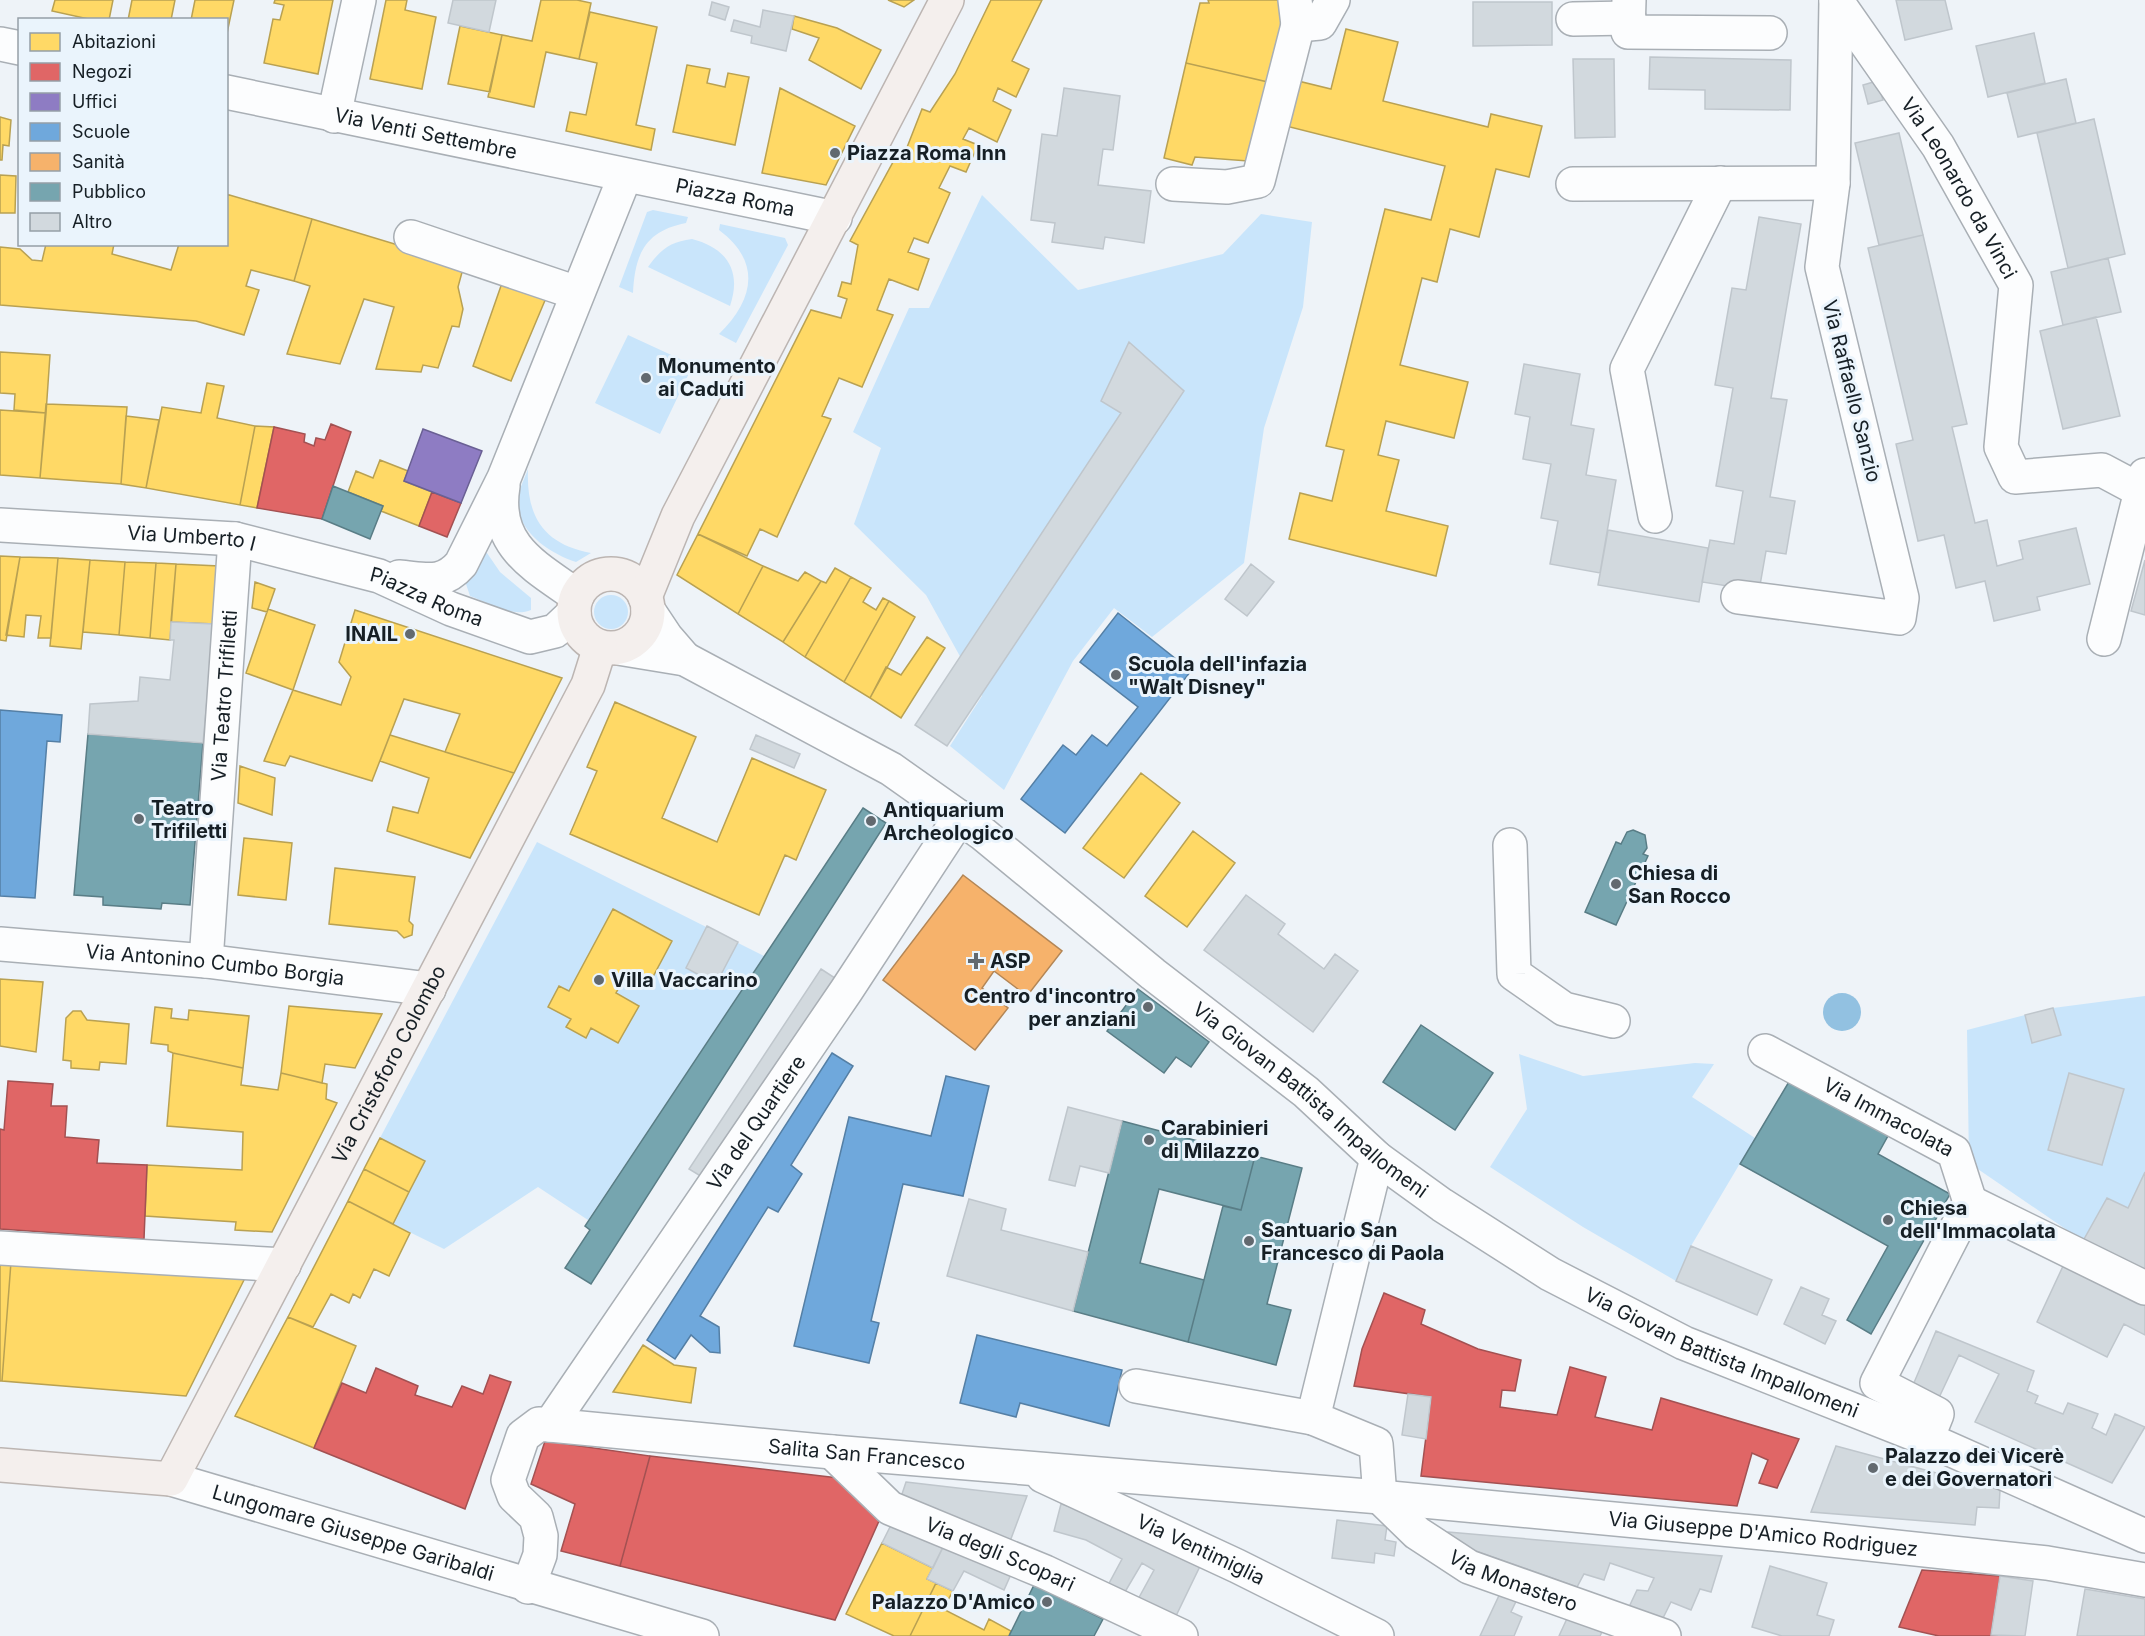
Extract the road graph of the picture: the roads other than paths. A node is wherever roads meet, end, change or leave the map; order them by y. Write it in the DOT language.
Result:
graph roads {
  1 [pos="359,0"];
  2 [pos="947,0"];
  3 [pos="1333,0"];
  4 [pos="1836,0"];
  5 [pos="1629,9"];
  6 [pos="1296,13"];
  7 [pos="1573,19"];
  8 [pos="1770,33"];
  9 [pos="0,44"];
  10 [pos="18,48"];
  11 [pos="228,92"];
  12 [pos="334,116"];
  13 [pos="625,176"];
  14 [pos="1720,183"];
  15 [pos="1833,183"];
  16 [pos="1173,184"];
  17 [pos="1573,184"];
  18 [pos="835,218"];
  19 [pos="411,237"];
  20 [pos="577,293"];
  21 [pos="504,478"];
  22 [pos="2144,486"];
  23 [pos="678,516"];
  24 [pos="1655,516"];
  25 [pos="0,525"];
  26 [pos="235,539"];
  27 [pos="379,576"];
  28 [pos="584,595"];
  29 [pos="1738,597"];
  30 [pos="646,603"];
  31 [pos="2104,639"];
  32 [pos="609,647"];
  33 [pos="685,659"];
  34 [pos="960,817"];
  35 [pos="1510,845"];
  36 [pos="0,944"];
  37 [pos="206,961"];
  38 [pos="429,989"];
  39 [pos="1613,1021"];
  40 [pos="1766,1051"];
  41 [pos="1377,1158"];
  42 [pos="1970,1202"];
  43 [pos="0,1248"];
  44 [pos="284,1265"];
  45 [pos="2145,1288"];
  46 [pos="1136,1386"];
  47 [pos="1313,1418"];
  48 [pos="550,1425"];
  49 [pos="1927,1439"];
  50 [pos="832,1452"];
  51 [pos="0,1466"];
  52 [pos="1023,1467"];
  53 [pos="171,1479"];
  54 [pos="1380,1497"];
  55 [pos="2145,1536"];
  56 [pos="2145,1580"];
  57 [pos="528,1587"];
  58 [pos="702,1636"];
  59 [pos="1181,1636"];
  60 [pos="1377,1636"];
  61 [pos="1664,1636"];
  1 -- 12 [label="street"];
  2 -- 18 [label="main road"];
  3 -- 6 [label="street"];
  4 -- 15 [label="street, Via Raffaello Sanzio"];
  4 -- 22 [label="street, Via Leonardo da Vinci"];
  5 -- 7 [label="street"];
  5 -- 8 [label="street"];
  6 -- 16 [label="street"];
  9 -- 10 [label="street"];
  11 -- 12 [label="street, Via Venti Settembre"];
  12 -- 13 [label="street, Via Venti Settembre"];
  13 -- 18 [label="street, Piazza Roma"];
  13 -- 20 [label="street, Piazza Roma"];
  14 -- 15 [label="street"];
  14 -- 17 [label="street"];
  14 -- 24 [label="street"];
  15 -- 29 [label="street, Via Raffaello Sanzio"];
  18 -- 23 [label="main road, Piazza Roma"];
  19 -- 20 [label="street"];
  20 -- 21 [label="street, Piazza Roma"];
  21 -- 27 [label="street, Piazza Roma"];
  21 -- 28 [label="street, Piazza Roma"];
  22 -- 31 [label="street, Via Leonardo da Vinci"];
  23 -- 28 [label="main road, Piazza Roma"];
  23 -- 30 [label="main road, Piazza Roma"];
  25 -- 26 [label="street, Via Umberto I"];
  26 -- 27 [label="street, Via Umberto I"];
  26 -- 37 [label="street, Via Teatro Trifiletti"];
  27 -- 28 [label="street, Piazza Roma"];
  28 -- 30 [label="main road, Piazza Roma"];
  28 -- 32 [label="main road, Piazza Roma"];
  30 -- 32 [label="main road, Piazza Roma"];
  30 -- 33 [label="street, Via Giovan Battista Impallomeni"];
  32 -- 33 [label="street, Via Giovan Battista Impallomeni"];
  32 -- 38 [label="main road, Via Cristoforo Colombo"];
  33 -- 34 [label="street, Via Giovan Battista Impallomeni"];
  34 -- 41 [label="street, Via Giovan Battista Impallomeni"];
  34 -- 48 [label="street, Via del Quartiere"];
  35 -- 39 [label="street"];
  36 -- 37 [label="street, Via Antonino Cumbo Borgia"];
  37 -- 38 [label="street, Via Antonino Cumbo Borgia"];
  38 -- 44 [label="main road, Via Cristoforo Colombo"];
  40 -- 42 [label="street, Via Immacolata"];
  41 -- 47 [label="street"];
  41 -- 49 [label="street, Via Giovan Battista Impallomeni"];
  42 -- 45 [label="street"];
  42 -- 49 [label="street"];
  43 -- 44 [label="street"];
  44 -- 53 [label="main road, Via Cristoforo Colombo"];
  46 -- 47 [label="street"];
  47 -- 54 [label="street"];
  48 -- 50 [label="street, Salita San Francesco"];
  48 -- 57 [label="street, Salita San Francesco"];
  49 -- 55 [label="street, Via Giovan Battista Impallomeni"];
  50 -- 52 [label="street, Salita San Francesco"];
  50 -- 59 [label="street, Via degli Scopari"];
  51 -- 53 [label="main road, Lungomare Giuseppe Garibaldi"];
  52 -- 54 [label="street, Salita San Francesco"];
  52 -- 60 [label="street, Via Ventimiglia"];
  53 -- 57 [label="street, Lungomare Giuseppe Garibaldi"];
  54 -- 56 [label="street, Via Giuseppe D'Amico Rodriguez"];
  54 -- 61 [label="street, Via Monastero"];
  57 -- 58 [label="street, Lungomare Giuseppe Garibaldi"];
}
